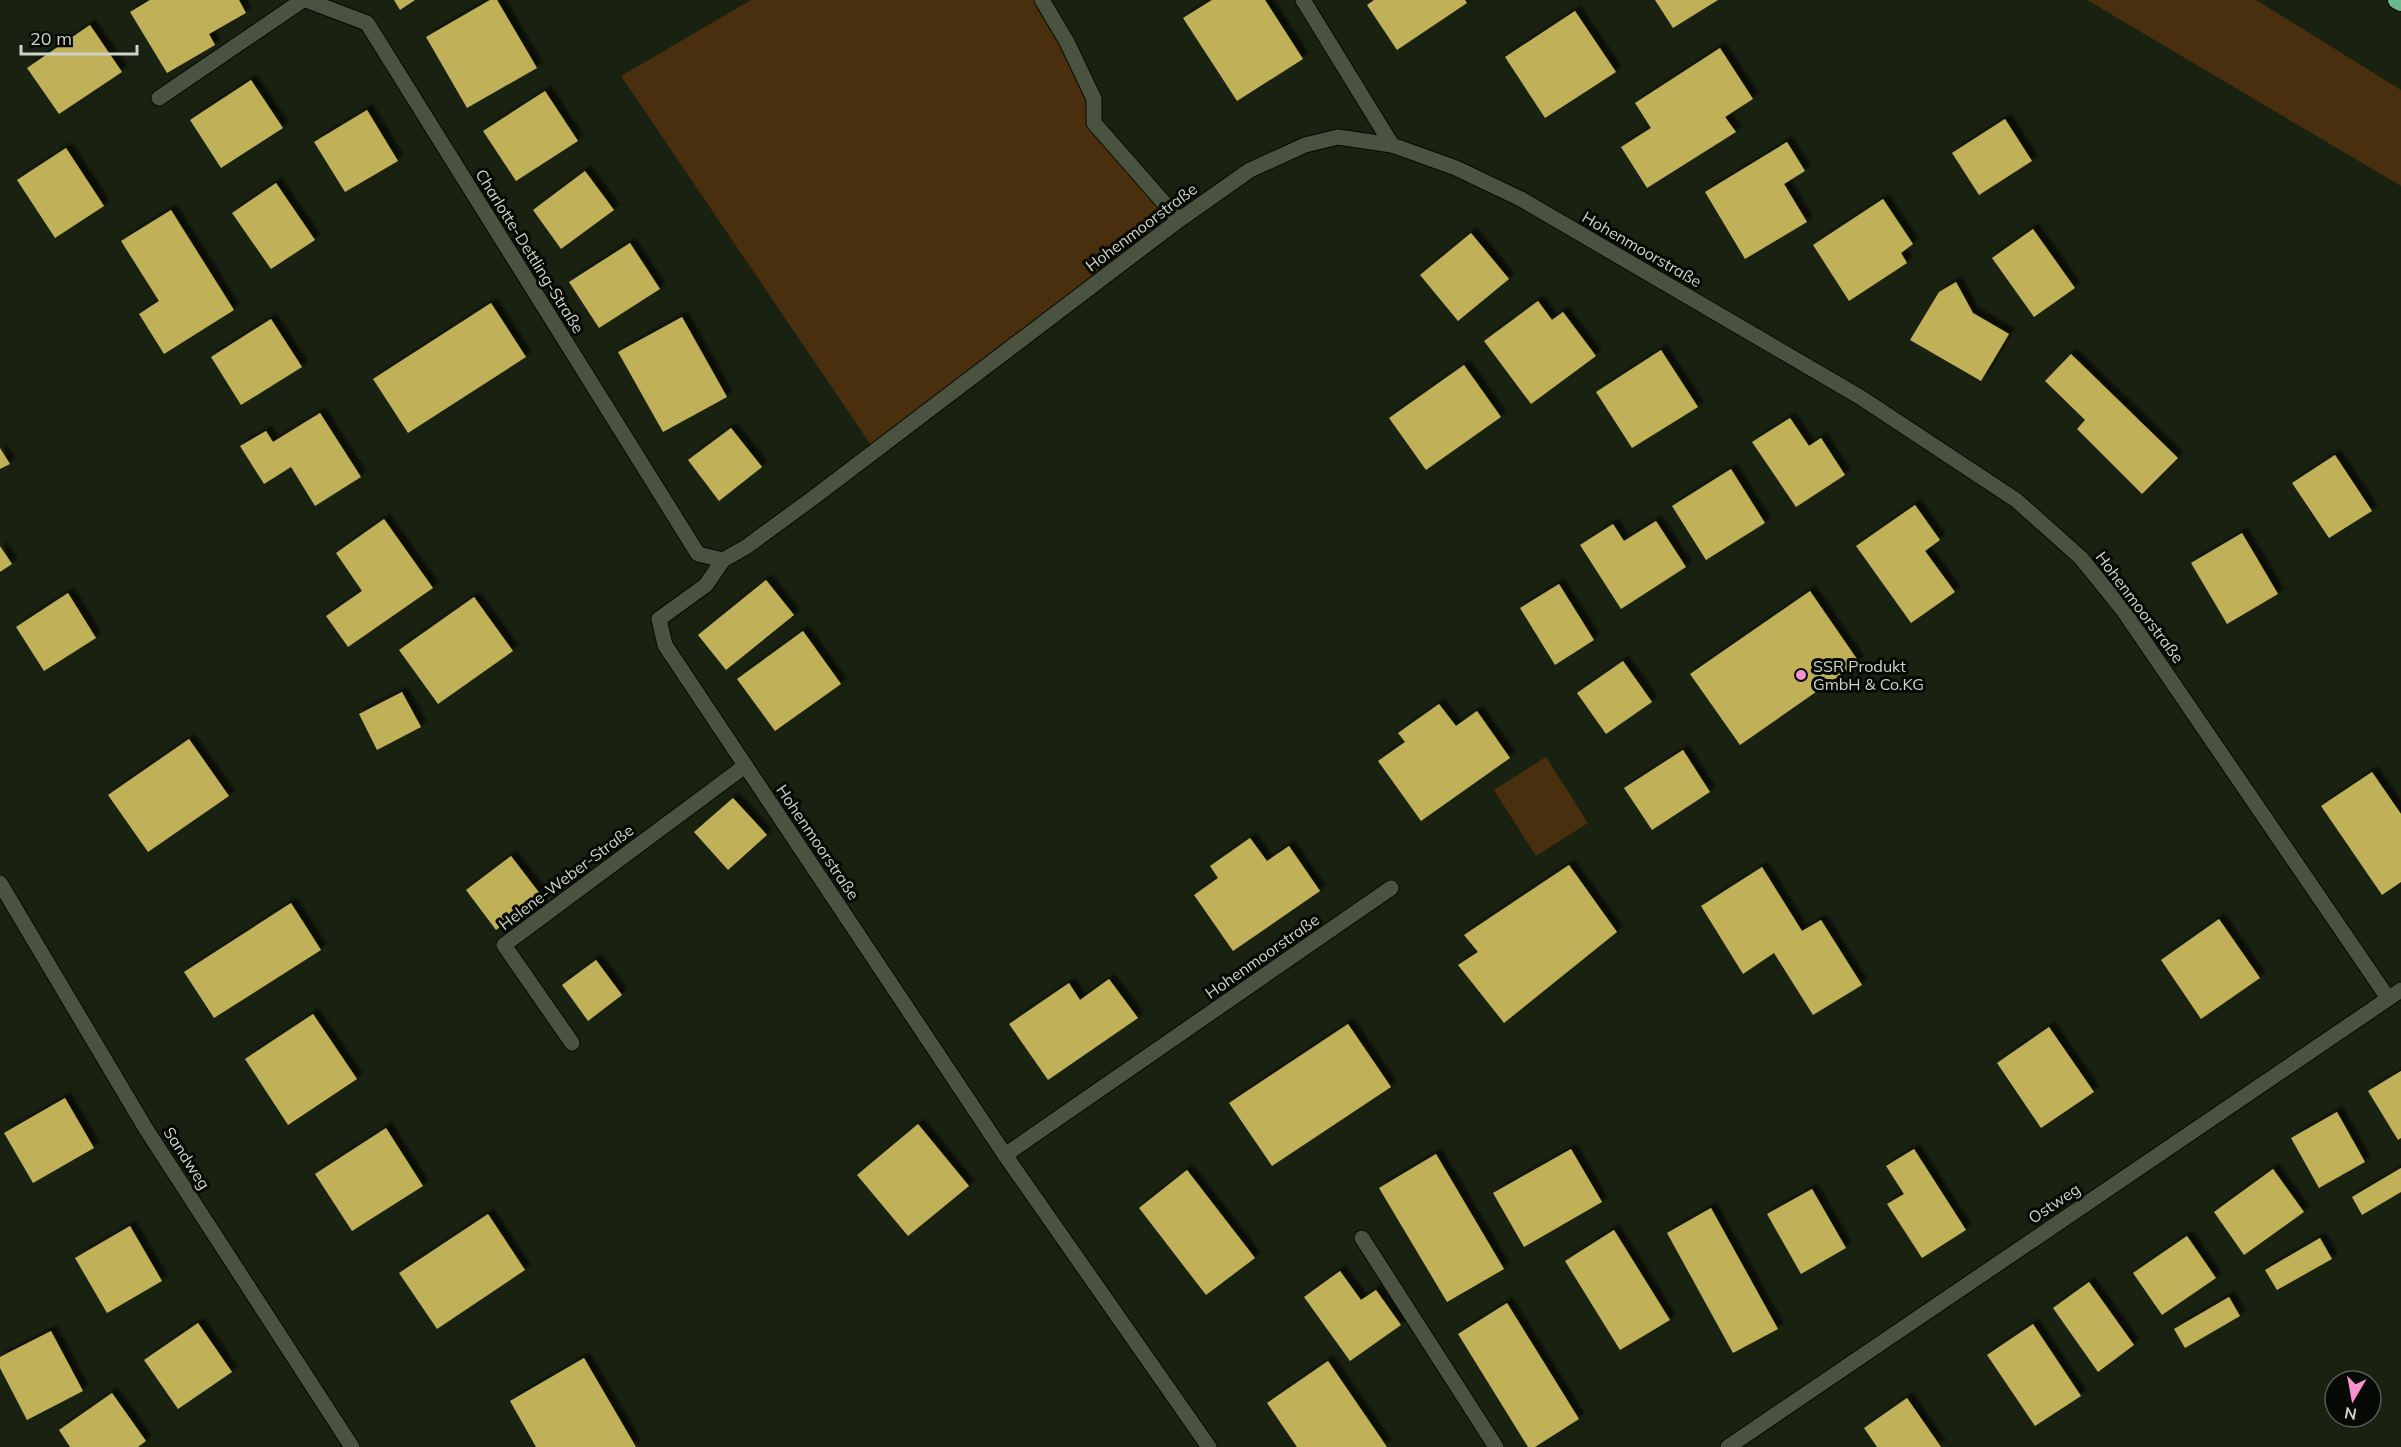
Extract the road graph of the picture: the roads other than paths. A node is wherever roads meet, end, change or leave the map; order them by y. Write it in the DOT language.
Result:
graph roads {
  1 [pos="304,0"];
  2 [pos="1042,0"];
  3 [pos="1303,0"];
  4 [pos="159,98"];
  5 [pos="1392,145"];
  6 [pos="1179,220"];
  7 [pos="723,560"];
  8 [pos="745,766"];
  9 [pos="0,883"];
  10 [pos="1391,888"];
  11 [pos="2395,994"];
  12 [pos="572,1043"];
  13 [pos="1005,1155"];
  14 [pos="1362,1238"];
  15 [pos="352,1447"];
  16 [pos="1209,1447"];
  17 [pos="1496,1447"];
  18 [pos="1728,1447"];
  1 -- 4 [label="street"];
  1 -- 7 [label="street, Charlotte-Dettling-Straße"];
  2 -- 6 [label="street"];
  3 -- 5 [label="street"];
  5 -- 6 [label="street, Hohenmoorstraße"];
  5 -- 11 [label="street, Hohenmoorstraße"];
  6 -- 7 [label="street, Hohenmoorstraße"];
  7 -- 8 [label="street, Hohenmoorstraße"];
  8 -- 12 [label="street, Helene-Weber-Straße"];
  8 -- 13 [label="street, Hohenmoorstraße"];
  9 -- 15 [label="street, Sandweg"];
  10 -- 13 [label="street, Hohenmoorstraße"];
  11 -- 18 [label="street, Ostweg"];
  13 -- 16 [label="street, Hohenmoorstraße"];
  14 -- 17 [label="street"];
}
